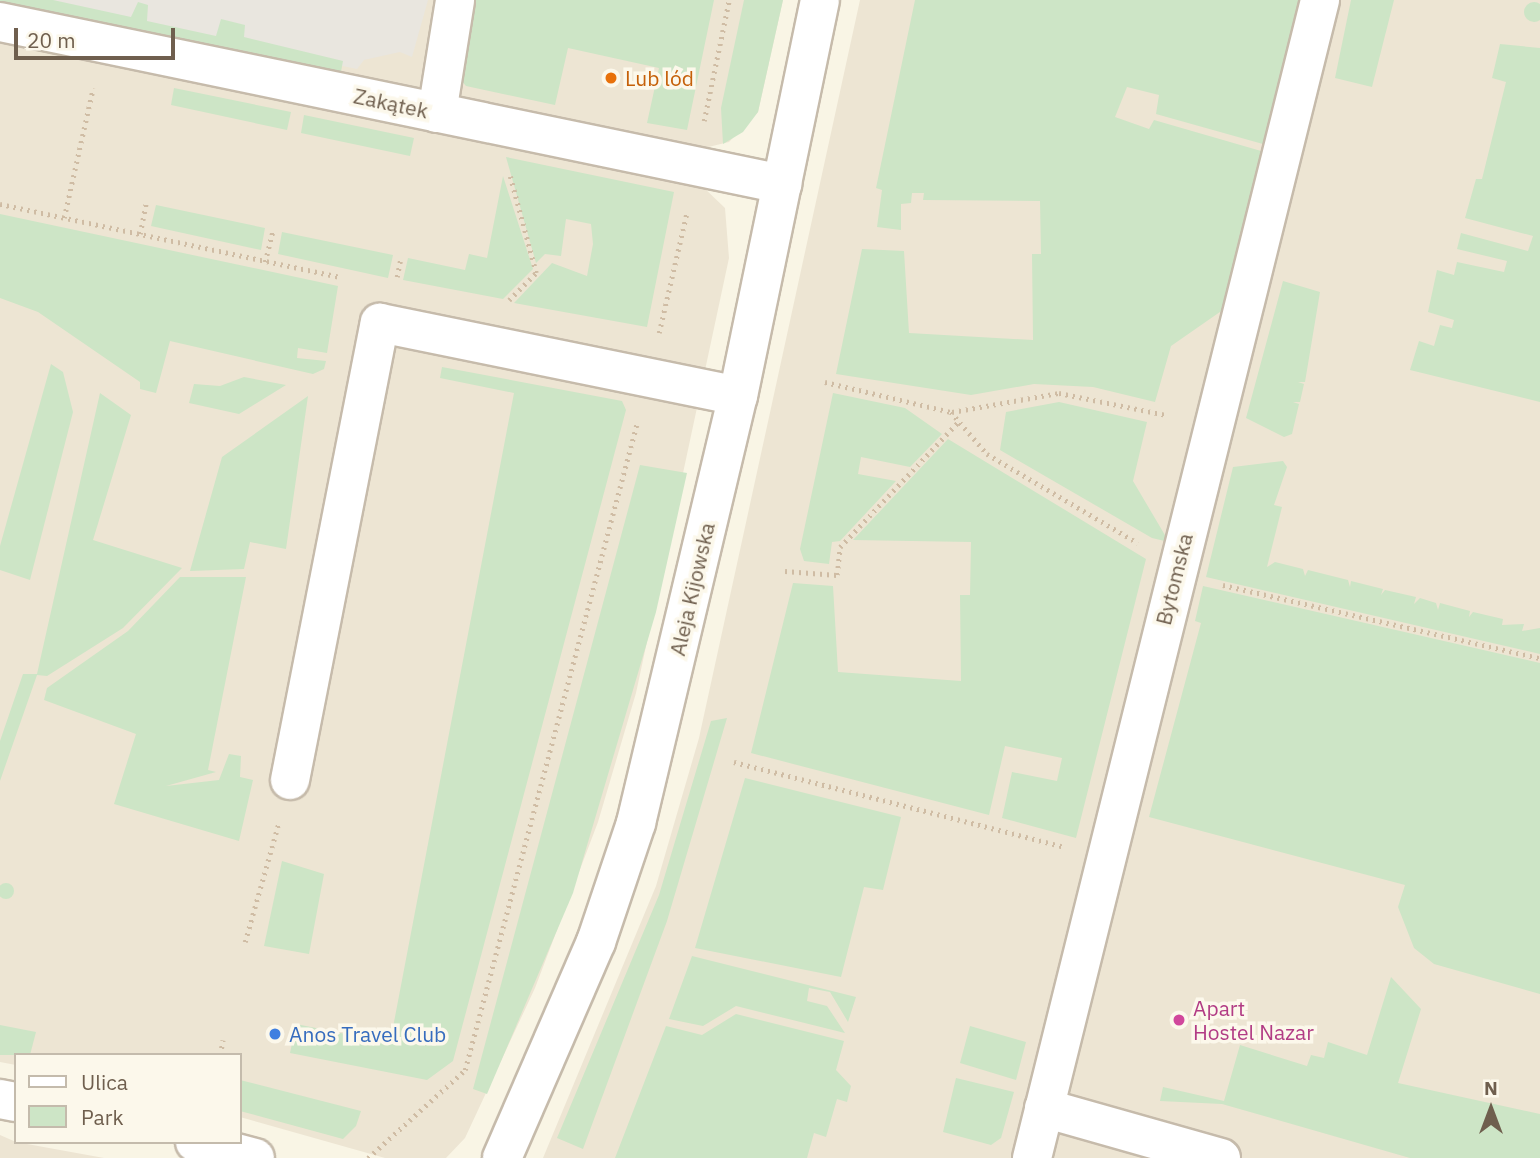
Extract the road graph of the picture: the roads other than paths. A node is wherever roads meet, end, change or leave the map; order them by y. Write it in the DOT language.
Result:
graph roads {
  1 [pos="455,0"];
  2 [pos="820,0"];
  3 [pos="1320,0"];
  4 [pos="0,22"];
  5 [pos="437,113"];
  6 [pos="782,184"];
  7 [pos="738,396"];
  8 [pos="290,780"];
  9 [pos="1044,1108"];
  10 [pos="202,1144"];
  11 [pos="255,1158"];
  12 [pos="502,1158"];
  13 [pos="1032,1158"];
  14 [pos="1222,1158"];
  1 -- 5 [label="street"];
  2 -- 6 [label="street, Aleja Kijowska"];
  3 -- 9 [label="street, Bytomska"];
  4 -- 5 [label="street, Zakątek"];
  5 -- 6 [label="street, Zakątek"];
  6 -- 7 [label="street, Aleja Kijowska"];
  7 -- 8 [label="street"];
  7 -- 12 [label="street, Aleja Kijowska"];
  9 -- 13 [label="street, Bytomska"];
  9 -- 14 [label="street"];
  10 -- 11 [label="street"];
}
